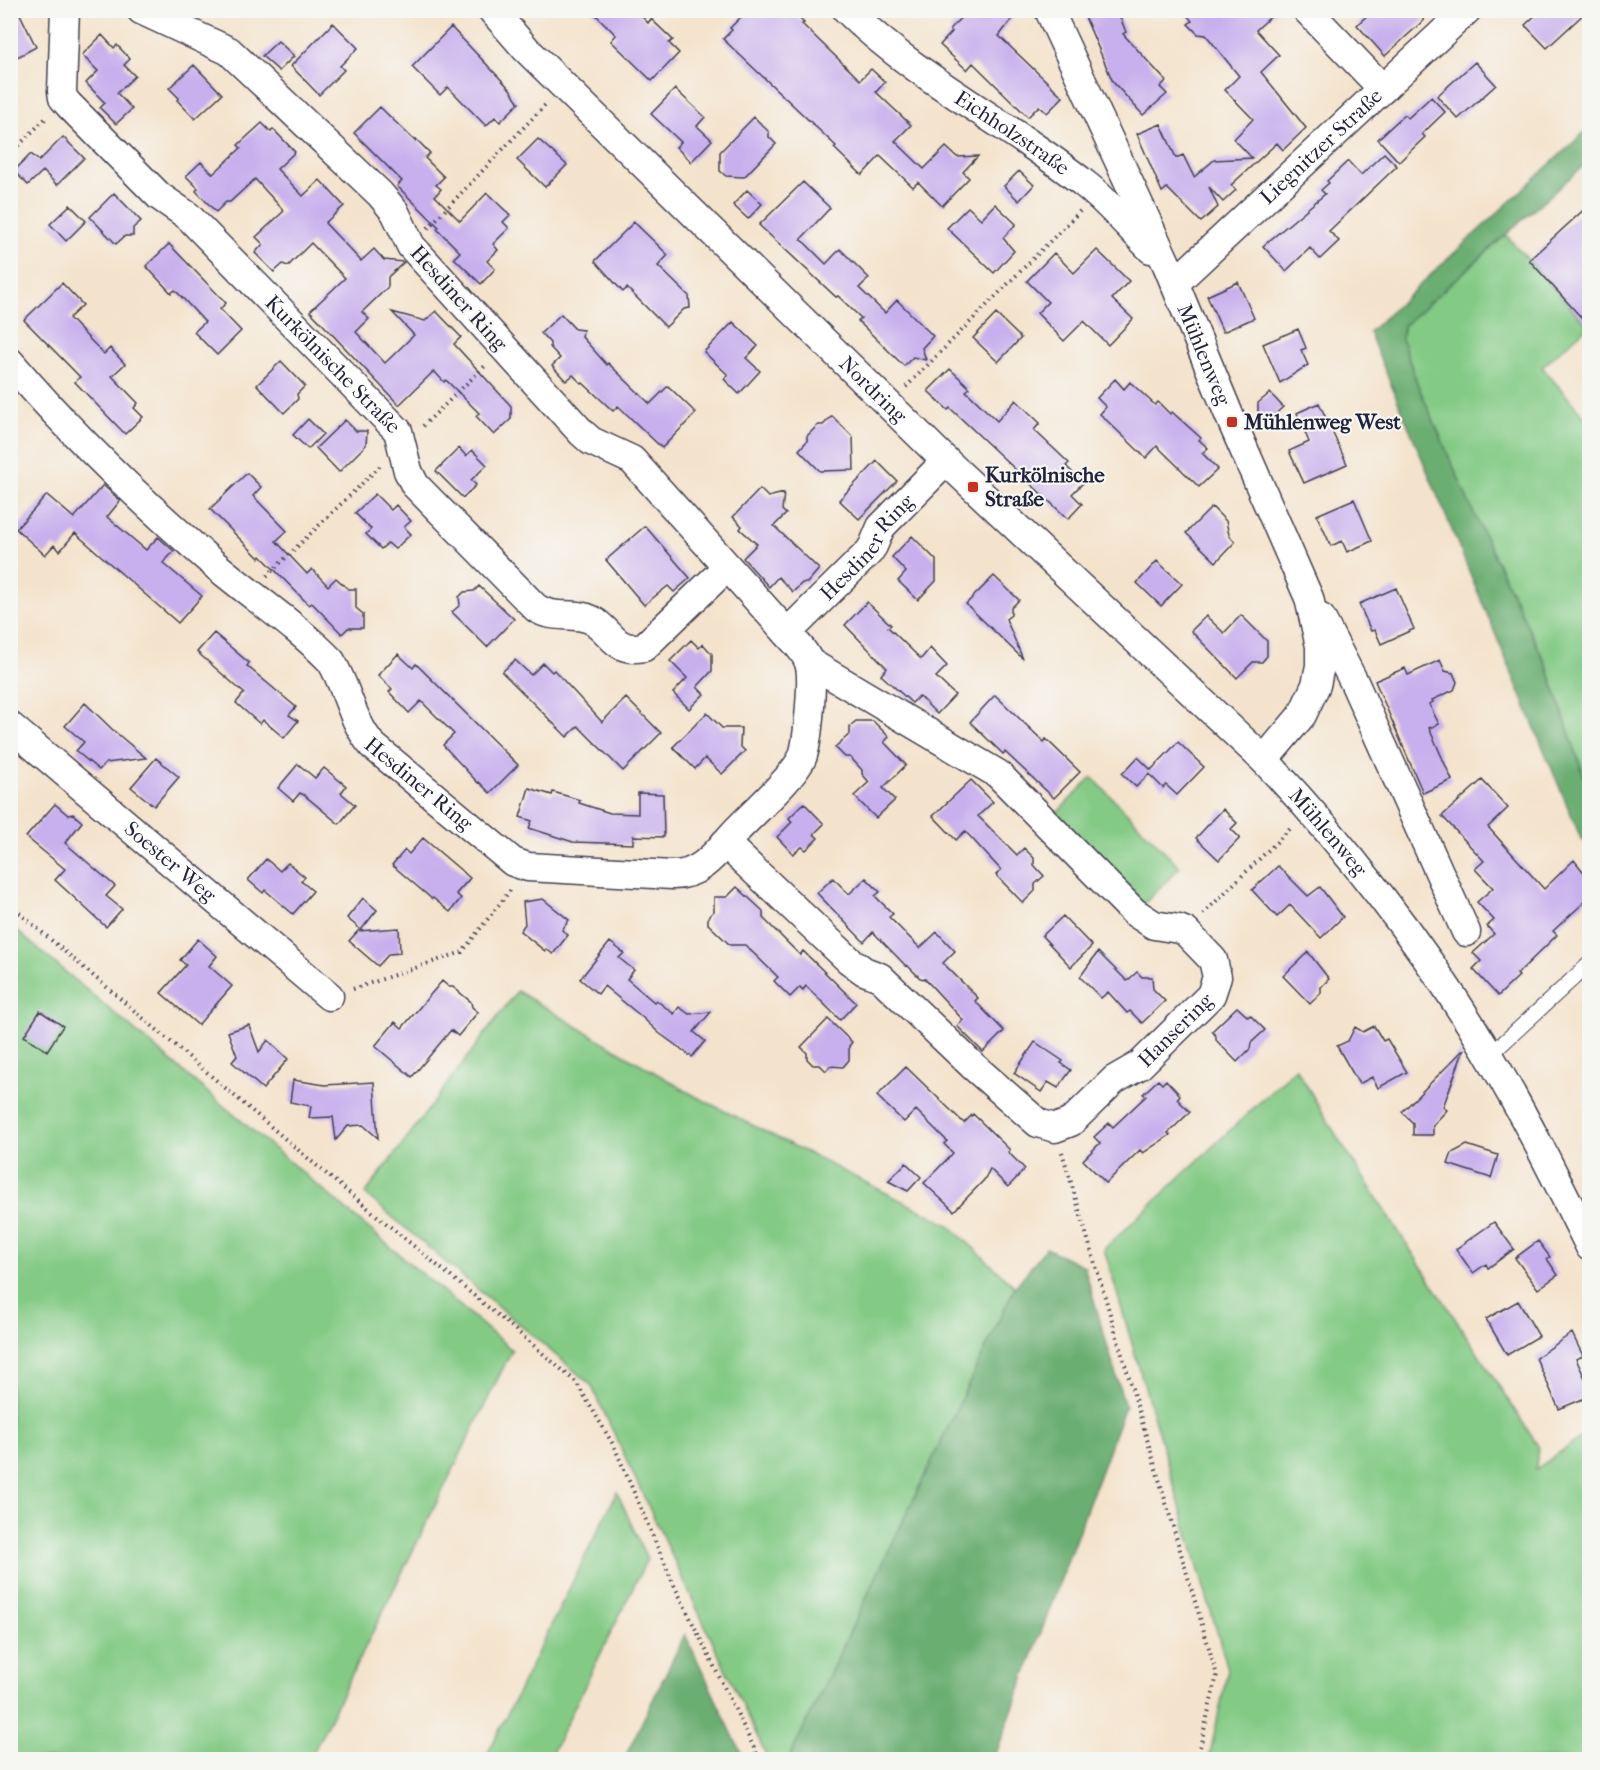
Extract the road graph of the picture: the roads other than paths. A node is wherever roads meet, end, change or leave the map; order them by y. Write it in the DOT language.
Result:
graph roads {
  1 [pos="65,10"];
  2 [pos="141,10"];
  3 [pos="492,10"];
  4 [pos="846,10"];
  5 [pos="1049,10"];
  6 [pos="1307,10"];
  7 [pos="1467,10"];
  8 [pos="1383,89"];
  9 [pos="1112,145"];
  10 [pos="1091,188"];
  11 [pos="1171,274"];
  12 [pos="10,362"];
  13 [pos="946,461"];
  14 [pos="727,567"];
  15 [pos="1309,598"];
  16 [pos="787,633"];
  17 [pos="809,662"];
  18 [pos="10,726"];
  19 [pos="1264,760"];
  20 [pos="725,843"];
  21 [pos="1466,932"];
  22 [pos="1590,963"];
  23 [pos="329,996"];
  24 [pos="1489,1056"];
  25 [pos="1590,1247"];
  1 -- 14 [label="street, Kurkölnische Straße"];
  2 -- 14 [label="street, Hesdiner Ring"];
  3 -- 13 [label="street, Nordring"];
  4 -- 10 [label="street, Eichholzstraße"];
  5 -- 9 [label="street, Mühlenweg"];
  6 -- 8 [label="street"];
  7 -- 8 [label="street, Liegnitzer Straße"];
  8 -- 11 [label="street, Liegnitzer Straße"];
  9 -- 10 [label="street"];
  9 -- 11 [label="street, Mühlenweg"];
  10 -- 11 [label="street, Eichholzstraße"];
  11 -- 15 [label="street, Mühlenweg"];
  12 -- 20 [label="street, Hesdiner Ring"];
  13 -- 16 [label="street, Hesdiner Ring"];
  13 -- 19 [label="street, Nordring"];
  14 -- 16 [label="street, Hesdiner Ring"];
  15 -- 19 [label="street, Mühlenweg"];
  15 -- 21 [label="street, Mühlenweg"];
  16 -- 17 [label="street, Hesdiner Ring"];
  17 -- 20 [label="street, Hesdiner Ring"];
  17 -- 20 [label="street, Hansering"];
  18 -- 23 [label="street, Soester Weg"];
  19 -- 24 [label="street, Mühlenweg"];
  22 -- 24 [label="lane"];
  24 -- 25 [label="street, Mühlenweg"];
}
